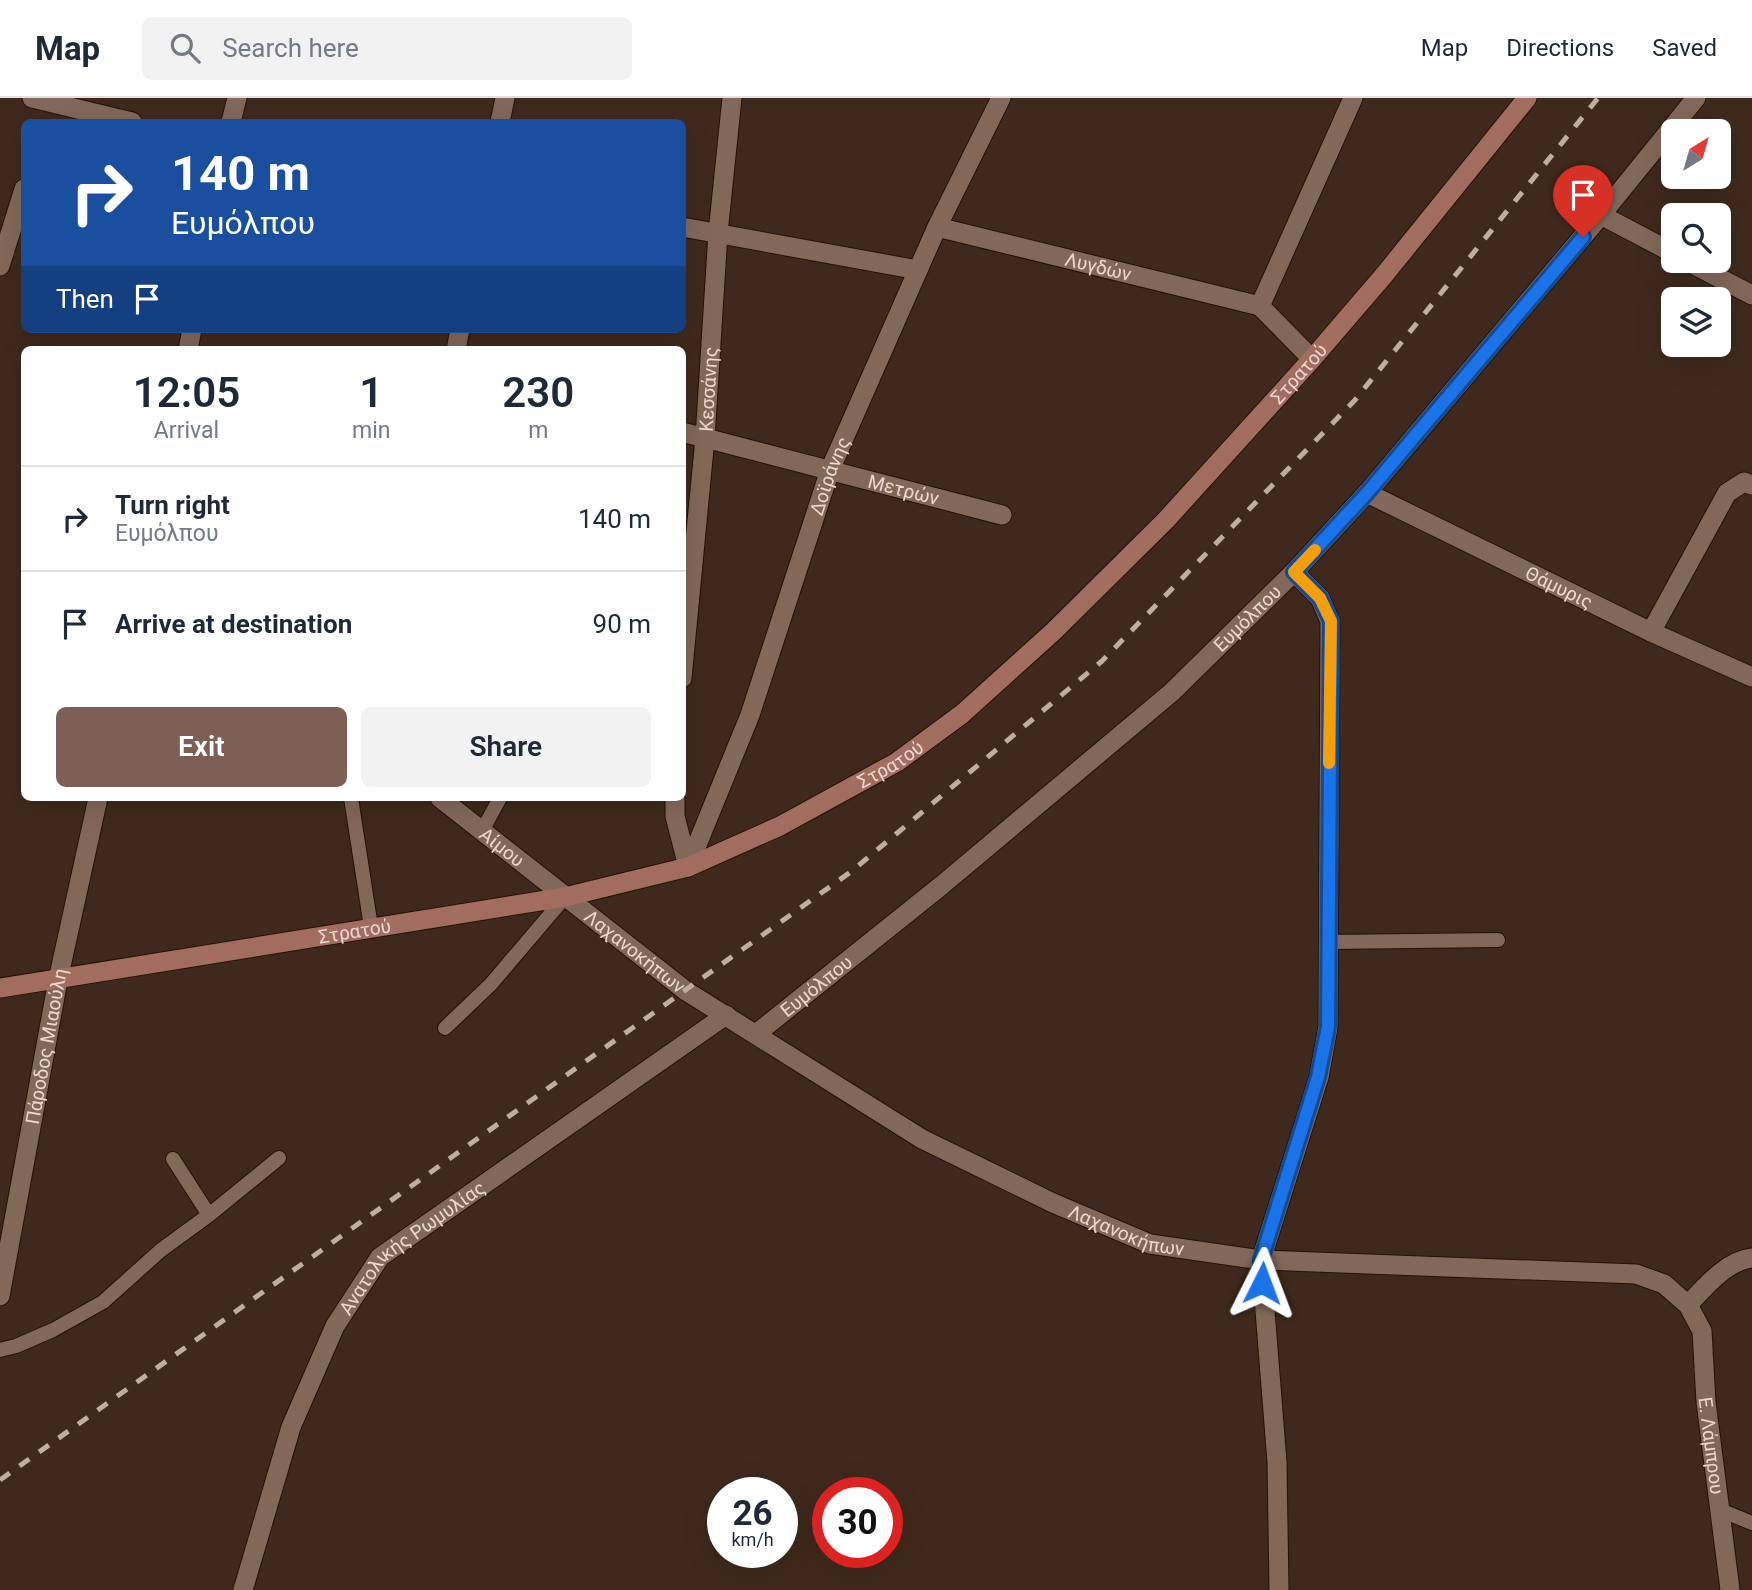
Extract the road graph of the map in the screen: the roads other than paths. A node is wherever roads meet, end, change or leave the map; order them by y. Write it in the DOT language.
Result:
graph roads {
  1 [pos="32,98"];
  2 [pos="237,98"];
  3 [pos="505,98"];
  4 [pos="732,98"];
  5 [pos="1001,98"];
  6 [pos="1353,98"];
  7 [pos="1527,98"];
  8 [pos="1696,98"];
  9 [pos="52,103"];
  10 [pos="47,119"];
  11 [pos="119,119"];
  12 [pos="232,119"];
  13 [pos="501,119"];
  14 [pos="21,200"];
  15 [pos="1601,215"];
  16 [pos="937,227"];
  17 [pos="686,228"];
  18 [pos="718,233"];
  19 [pos="1661,247"];
  20 [pos="0,266"];
  21 [pos="918,270"];
  22 [pos="1710,273"];
  23 [pos="1752,295"];
  24 [pos="1260,306"];
  25 [pos="1312,359"];
  26 [pos="686,433"];
  27 [pos="705,438"];
  28 [pos="830,470"];
  29 [pos="1752,485"];
  30 [pos="1367,493"];
  31 [pos="1002,514"];
  32 [pos="1294,572"];
  33 [pos="1651,632"];
  34 [pos="686,636"];
  35 [pos="1752,677"];
  36 [pos="98,801"];
  37 [pos="351,801"];
  38 [pos="444,801"];
  39 [pos="498,801"];
  40 [pos="675,801"];
  41 [pos="482,831"];
  42 [pos="688,867"];
  43 [pos="565,897"];
  44 [pos="371,928"];
  45 [pos="1498,940"];
  46 [pos="1328,942"];
  47 [pos="58,980"];
  48 [pos="0,989"];
  49 [pos="726,1015"];
  50 [pos="445,1028"];
  51 [pos="756,1034"];
  52 [pos="279,1158"];
  53 [pos="173,1159"];
  54 [pos="209,1215"];
  55 [pos="6,1226"];
  56 [pos="1752,1258"];
  57 [pos="1261,1260"];
  58 [pos="0,1296"];
  59 [pos="1688,1305"];
  60 [pos="0,1350"];
  61 [pos="1720,1510"];
  62 [pos="1752,1523"];
  63 [pos="243,1590"];
  64 [pos="1279,1590"];
  65 [pos="1730,1590"];
  1 -- 9 [label="street"];
  2 -- 12 [label="street"];
  3 -- 13 [label="street"];
  4 -- 18 [label="street, Κεσσάνης"];
  5 -- 16 [label="street, Δοϊράνης"];
  6 -- 24 [label="street"];
  7 -- 25 [label="main road, Στρατού"];
  8 -- 15 [label="street, Ευμόλπου"];
  9 -- 10 [label="street"];
  9 -- 11 [label="street"];
  14 -- 20 [label="street"];
  15 -- 19 [label="street"];
  15 -- 30 [label="street, Ευμόλπου"];
  16 -- 21 [label="street, Δοϊράνης"];
  16 -- 24 [label="street, Λυγδών"];
  17 -- 18 [label="street"];
  18 -- 21 [label="street"];
  18 -- 27 [label="street, Κεσσάνης"];
  21 -- 28 [label="street, Δοϊράνης"];
  22 -- 23 [label="street"];
  24 -- 25 [label="street"];
  25 -- 42 [label="main road, Στρατού"];
  26 -- 27 [label="street, Μετρών"];
  27 -- 28 [label="street, Μετρών"];
  27 -- 34 [label="street, Κεσσάνης"];
  28 -- 31 [label="street, Μετρών"];
  28 -- 42 [label="street, Δοϊράνης"];
  29 -- 33 [label="street"];
  30 -- 32 [label="street, Ευμόλπου"];
  30 -- 33 [label="street, Θάμυρις"];
  32 -- 46 [label="street"];
  32 -- 51 [label="street, Ευμόλπου"];
  33 -- 35 [label="street, Θάμυρις"];
  36 -- 47 [label="street, Πάροδος Μιαούλη"];
  37 -- 44 [label="lane"];
  38 -- 41 [label="street, Αίμου"];
  39 -- 41 [label="lane"];
  40 -- 42 [label="street"];
  41 -- 43 [label="street, Αίμου"];
  42 -- 43 [label="main road, Στρατού"];
  43 -- 44 [label="main road, Στρατού"];
  43 -- 49 [label="street, Λαχανοκήπων"];
  43 -- 50 [label="lane"];
  44 -- 47 [label="main road, Στρατού"];
  45 -- 46 [label="lane"];
  46 -- 57 [label="street"];
  47 -- 48 [label="main road, Στρατού"];
  47 -- 55 [label="street, Πάροδος Μιαούλη"];
  49 -- 51 [label="street, Λαχανοκήπων"];
  49 -- 63 [label="street, Ανατολικής Ρωμυλίας"];
  51 -- 57 [label="street, Λαχανοκήπων"];
  52 -- 54 [label="lane"];
  53 -- 54 [label="lane"];
  54 -- 60 [label="lane"];
  55 -- 58 [label="street, Πάροδος Μιαούλη"];
  56 -- 59 [label="street"];
  57 -- 59 [label="street, Λαχανοκήπων"];
  57 -- 64 [label="street"];
  59 -- 61 [label="street, Ε. Λάμπρου"];
  61 -- 62 [label="lane"];
  61 -- 65 [label="street, Ε. Λάμπρου"];
}
